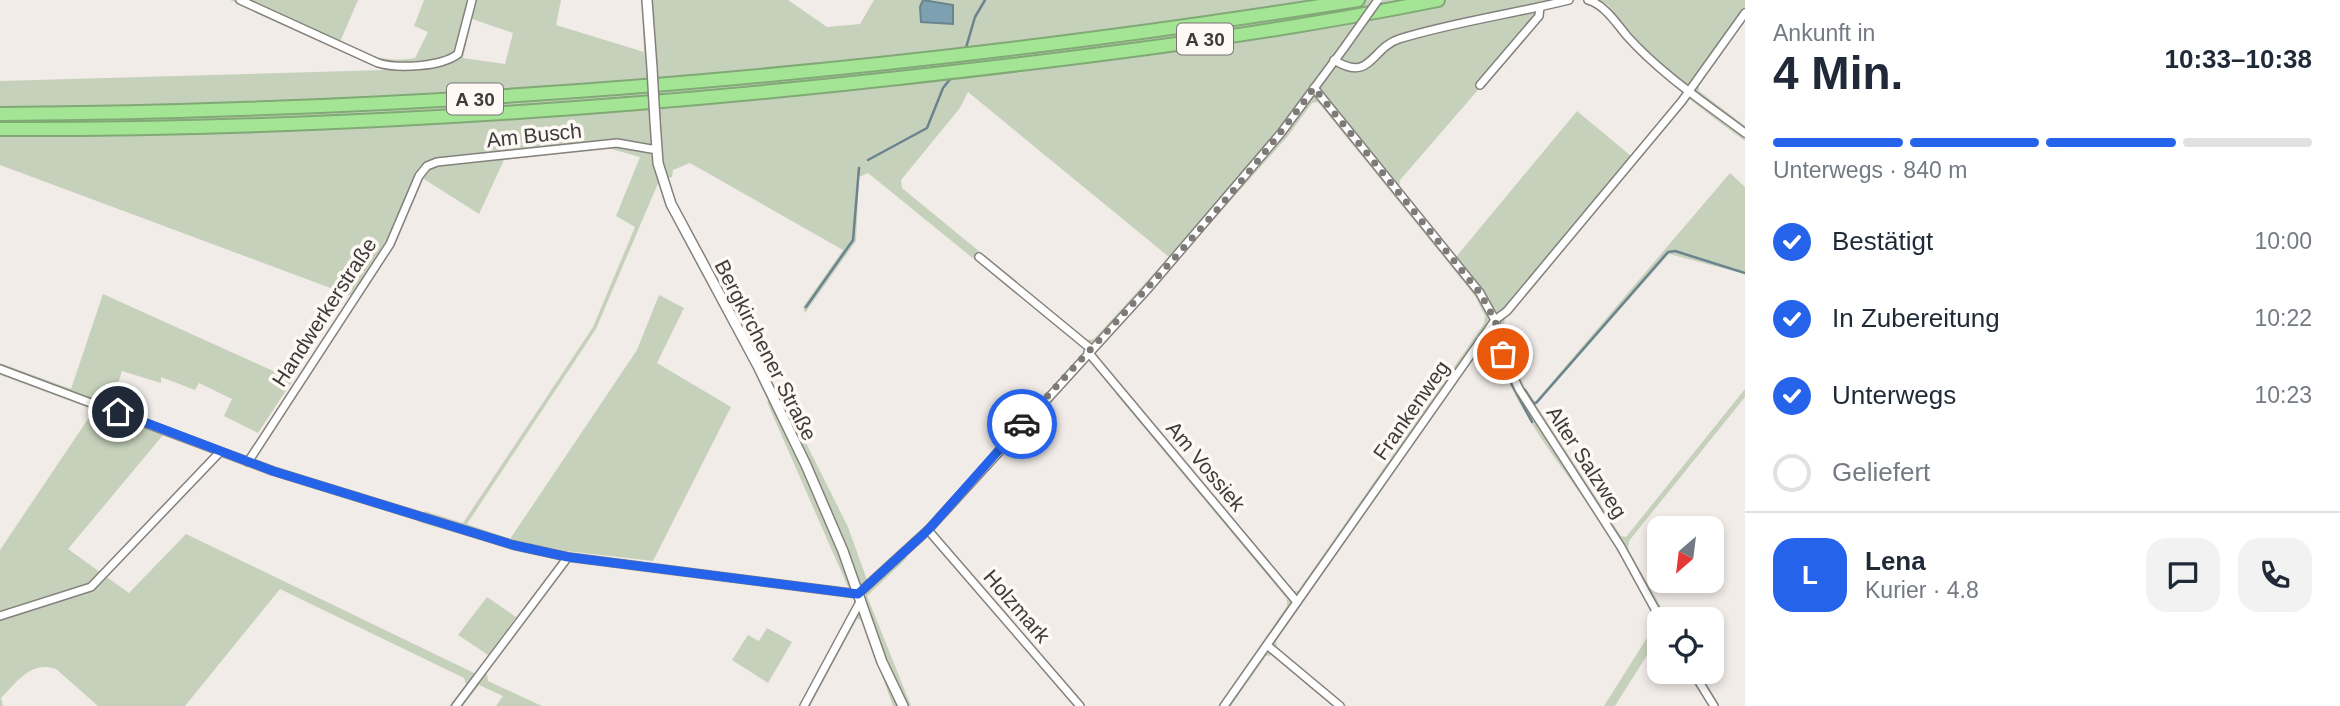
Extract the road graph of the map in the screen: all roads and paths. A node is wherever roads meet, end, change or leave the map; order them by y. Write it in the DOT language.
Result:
graph roads {
  1 [pos="240,0"];
  2 [pos="472,0"];
  3 [pos="647,0"];
  4 [pos="1358,0"];
  5 [pos="1378,0"];
  6 [pos="1438,0"];
  7 [pos="1569,0"];
  8 [pos="1588,0"];
  9 [pos="1539,7"];
  10 [pos="1745,13"];
  11 [pos="1334,60"];
  12 [pos="1480,85"];
  13 [pos="1314,88"];
  14 [pos="1689,91"];
  15 [pos="0,114"];
  16 [pos="0,129"];
  17 [pos="1745,134"];
  18 [pos="657,150"];
  19 [pos="419,176"];
  20 [pos="979,257"];
  21 [pos="1495,320"];
  22 [pos="1089,350"];
  23 [pos="0,369"];
  24 [pos="220,452"];
  25 [pos="248,462"];
  26 [pos="928,530"];
  27 [pos="568,557"];
  28 [pos="860,597"];
  29 [pos="1297,602"];
  30 [pos="1654,607"];
  31 [pos="0,616"];
  32 [pos="1267,645"];
  33 [pos="1700,684"];
  34 [pos="456,706"];
  35 [pos="804,706"];
  36 [pos="903,706"];
  37 [pos="1080,706"];
  38 [pos="1224,706"];
  39 [pos="1340,706"];
  40 [pos="1714,706"];
  1 -- 2 [label="street"];
  3 -- 18 [label="street, Bergkirchener Straße, bridge"];
  4 -- 15 [label="highway, A 30"];
  5 -- 11 [label="street, bridge"];
  6 -- 16 [label="highway, A 30"];
  7 -- 9 [label="street"];
  8 -- 14 [label="street"];
  9 -- 11 [label="street"];
  9 -- 12 [label="street"];
  10 -- 14 [label="street, Frankenweg"];
  11 -- 13 [label="street"];
  13 -- 21 [label="street, Alter Salzweg"];
  13 -- 22 [label="street"];
  14 -- 17 [label="street"];
  14 -- 21 [label="street, Frankenweg"];
  18 -- 19 [label="street, Am Busch"];
  18 -- 28 [label="street, Bergkirchener Straße"];
  19 -- 25 [label="street, Handwerkerstraße"];
  20 -- 22 [label="street, Am Vossiek"];
  21 -- 29 [label="street, Frankenweg"];
  21 -- 30 [label="street, Alter Salzweg"];
  22 -- 26 [label="street"];
  22 -- 29 [label="street, Am Vossiek"];
  23 -- 24 [label="street"];
  24 -- 25 [label="street"];
  24 -- 31 [label="street"];
  25 -- 27 [label="street"];
  26 -- 28 [label="street"];
  26 -- 37 [label="street, Holzmark"];
  27 -- 28 [label="street"];
  27 -- 34 [label="street"];
  28 -- 35 [label="street"];
  28 -- 36 [label="street, Bergkirchener Straße"];
  29 -- 32 [label="street, Frankenweg"];
  32 -- 38 [label="street, Frankenweg"];
  32 -- 39 [label="street"];
  33 -- 40 [label="street"];
}
